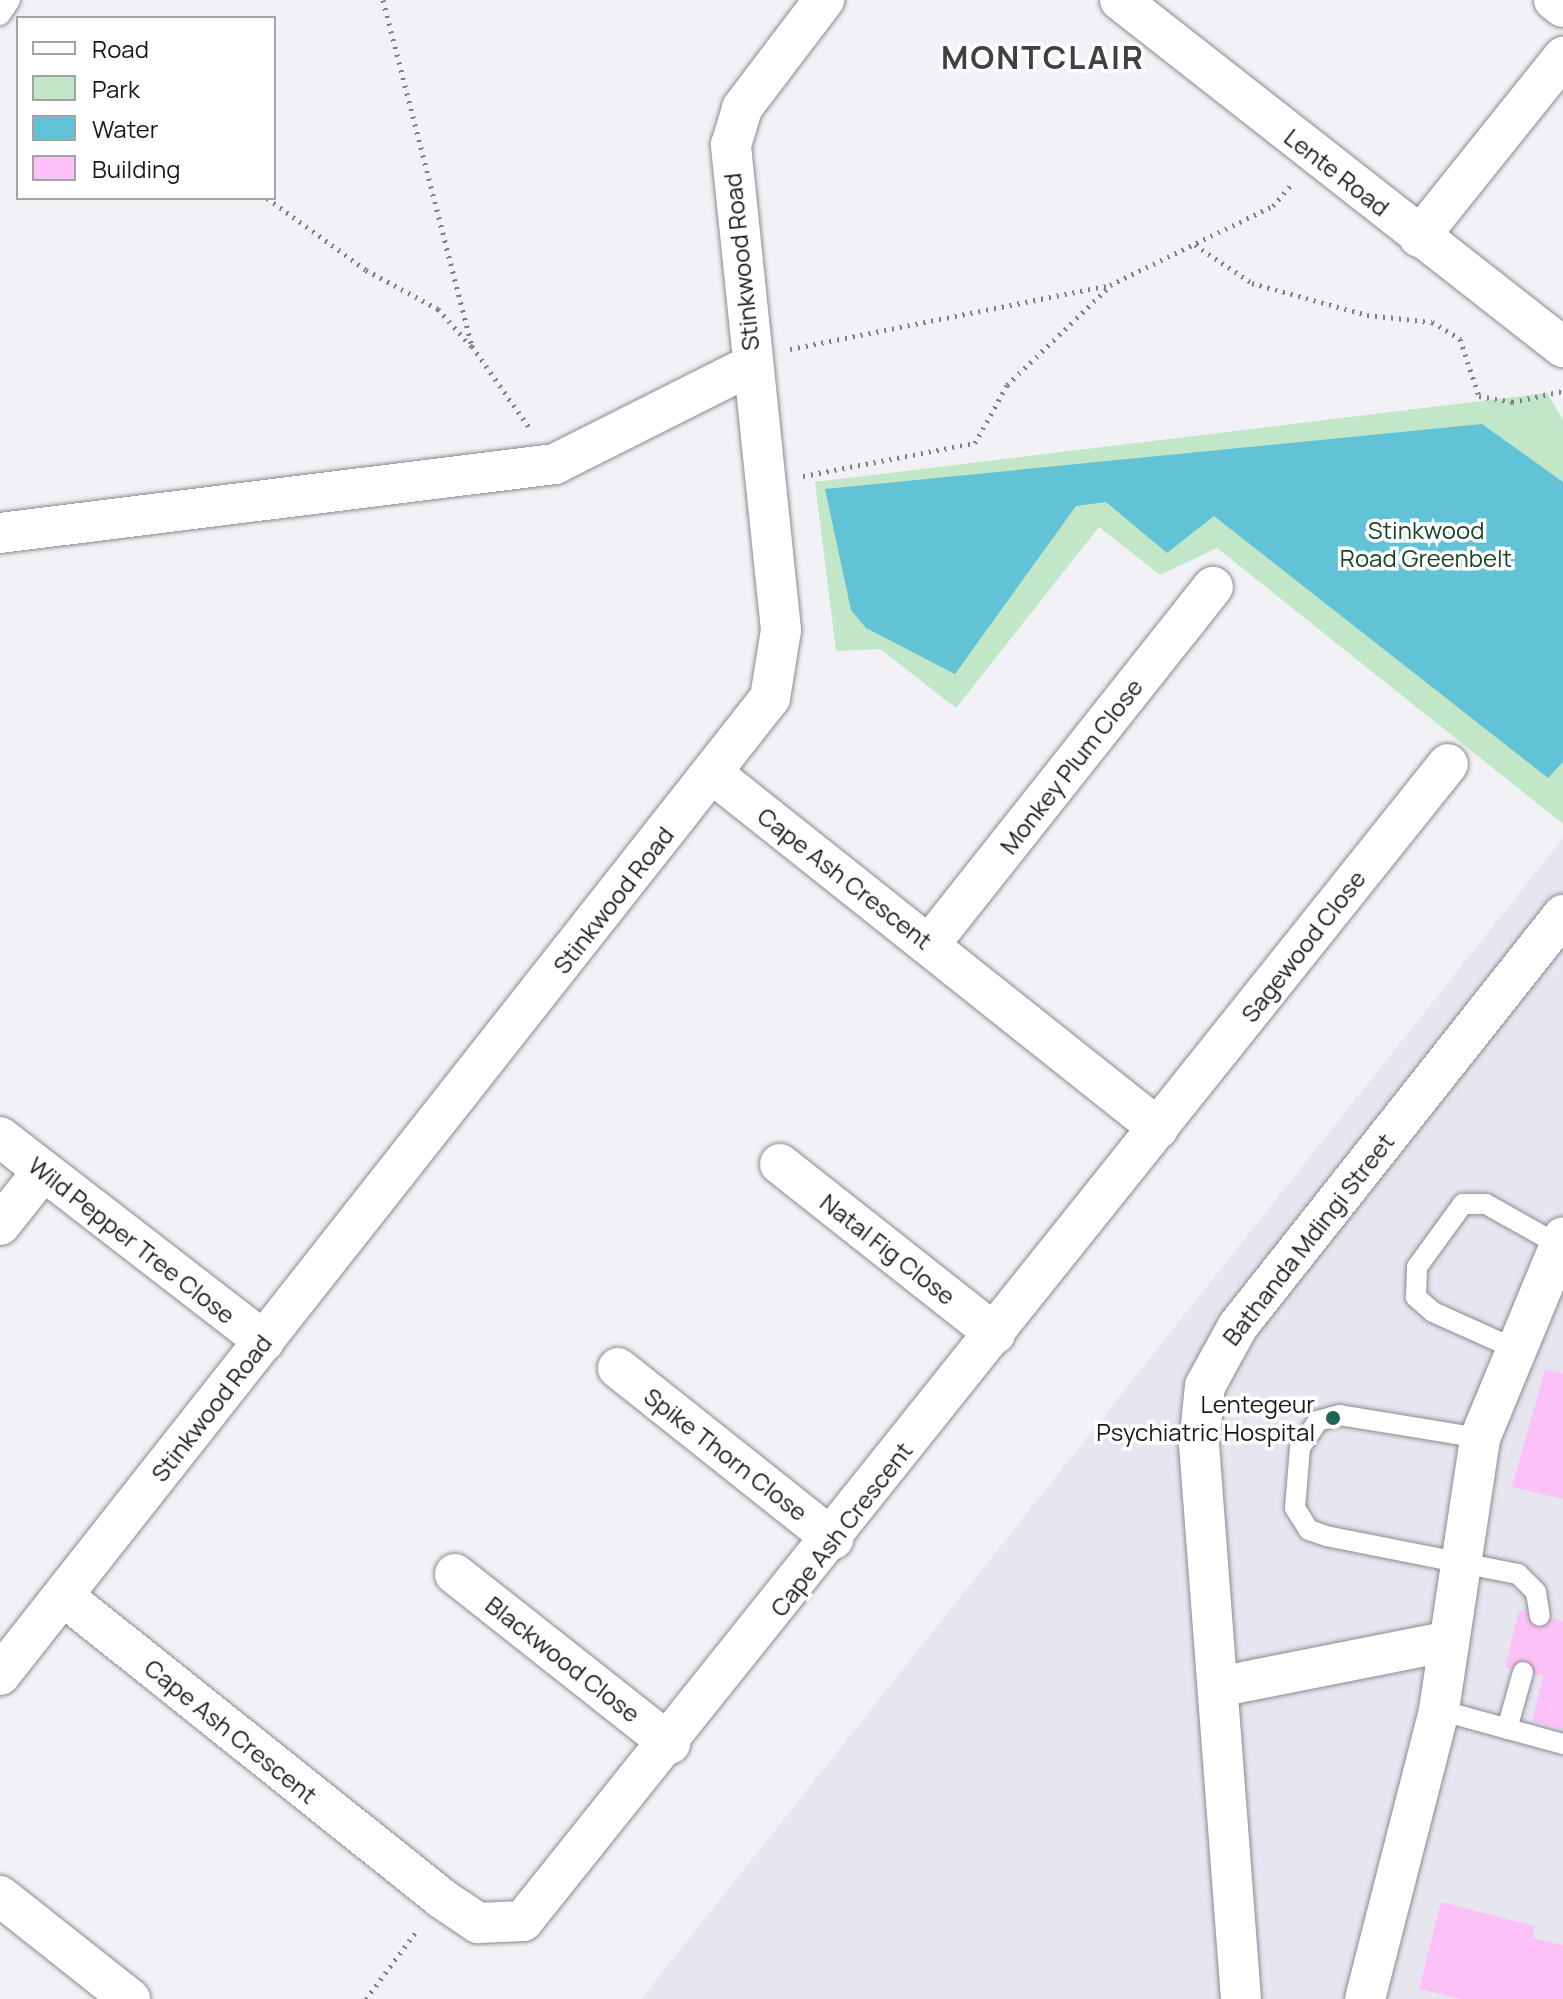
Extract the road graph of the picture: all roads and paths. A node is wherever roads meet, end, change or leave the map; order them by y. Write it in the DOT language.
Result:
graph roads {
  1 [pos="10,0"];
  2 [pos="383,0"];
  3 [pos="824,0"];
  4 [pos="1120,0"];
  5 [pos="1554,0"];
  6 [pos="1563,7"];
  7 [pos="0,15"];
  8 [pos="1563,57"];
  9 [pos="1316,156"];
  10 [pos="270,200"];
  11 [pos="1419,237"];
  12 [pos="1194,244"];
  13 [pos="1110,285"];
  14 [pos="472,346"];
  15 [pos="1560,351"];
  16 [pos="752,365"];
  17 [pos="1563,391"];
  18 [pos="555,464"];
  19 [pos="763,483"];
  20 [pos="0,533"];
  21 [pos="1213,587"];
  22 [pos="1448,764"];
  23 [pos="713,774"];
  24 [pos="1563,915"];
  25 [pos="929,945"];
  26 [pos="1158,1128"];
  27 [pos="0,1137"];
  28 [pos="780,1164"];
  29 [pos="42,1172"];
  30 [pos="0,1225"];
  31 [pos="1561,1242"];
  32 [pos="1552,1290"];
  33 [pos="995,1334"];
  34 [pos="264,1341"];
  35 [pos="1513,1348"];
  36 [pos="618,1368"];
  37 [pos="1480,1438"];
  38 [pos="833,1539"];
  39 [pos="1460,1559"];
  40 [pos="455,1574"];
  41 [pos="63,1596"];
  42 [pos="1540,1616"];
  43 [pos="1446,1642"];
  44 [pos="1523,1672"];
  45 [pos="0,1675"];
  46 [pos="1218,1687"];
  47 [pos="1439,1710"];
  48 [pos="1507,1729"];
  49 [pos="670,1744"];
  50 [pos="1563,1744"];
  51 [pos="0,1896"];
  52 [pos="441,1898"];
  53 [pos="130,1999"];
  54 [pos="366,1999"];
  55 [pos="1241,1999"];
  56 [pos="1365,1999"];
  1 -- 7 [label="lane"];
  2 -- 14 [label="path"];
  3 -- 16 [label="street, Stinkwood Road"];
  4 -- 9 [label="street, Lente Road"];
  5 -- 6 [label="street"];
  8 -- 11 [label="street"];
  9 -- 11 [label="street, Lente Road"];
  9 -- 12 [label="path"];
  10 -- 14 [label="path"];
  11 -- 15 [label="street, Lente Road"];
  12 -- 13 [label="path"];
  12 -- 17 [label="path"];
  13 -- 16 [label="path"];
  13 -- 19 [label="path"];
  14 -- 18 [label="path"];
  16 -- 18 [label="street"];
  16 -- 19 [label="street, Stinkwood Road"];
  18 -- 20 [label="street"];
  19 -- 23 [label="street, Stinkwood Road"];
  21 -- 25 [label="street, Monkey Plum Close"];
  22 -- 26 [label="street, Sagewood Close"];
  23 -- 25 [label="street, Cape Ash Crescent"];
  23 -- 34 [label="street, Stinkwood Road"];
  24 -- 46 [label="street, Bathanda Mdingi Street"];
  25 -- 26 [label="street, Cape Ash Crescent"];
  26 -- 33 [label="street, Cape Ash Crescent"];
  27 -- 29 [label="street, Wild Pepper Tree Close"];
  28 -- 33 [label="street, Natal Fig Close"];
  29 -- 30 [label="street"];
  29 -- 34 [label="street, Wild Pepper Tree Close"];
  31 -- 32 [label="street"];
  31 -- 35 [label="lane"];
  32 -- 35 [label="street"];
  33 -- 38 [label="street, Cape Ash Crescent"];
  34 -- 41 [label="street, Stinkwood Road"];
  35 -- 37 [label="street"];
  36 -- 38 [label="street, Spike Thorn Close"];
  37 -- 39 [label="street"];
  37 -- 39 [label="lane"];
  38 -- 49 [label="street, Cape Ash Crescent"];
  39 -- 42 [label="lane"];
  39 -- 43 [label="street"];
  40 -- 49 [label="street, Blackwood Close"];
  41 -- 45 [label="street, Stinkwood Road"];
  41 -- 52 [label="street, Cape Ash Crescent"];
  43 -- 46 [label="street"];
  43 -- 47 [label="street"];
  44 -- 48 [label="lane"];
  46 -- 55 [label="street, Bathanda Mdingi Street"];
  47 -- 48 [label="lane"];
  47 -- 56 [label="street"];
  48 -- 50 [label="lane"];
  49 -- 52 [label="street, Cape Ash Crescent"];
  51 -- 53 [label="street"];
  52 -- 54 [label="path"];
}
